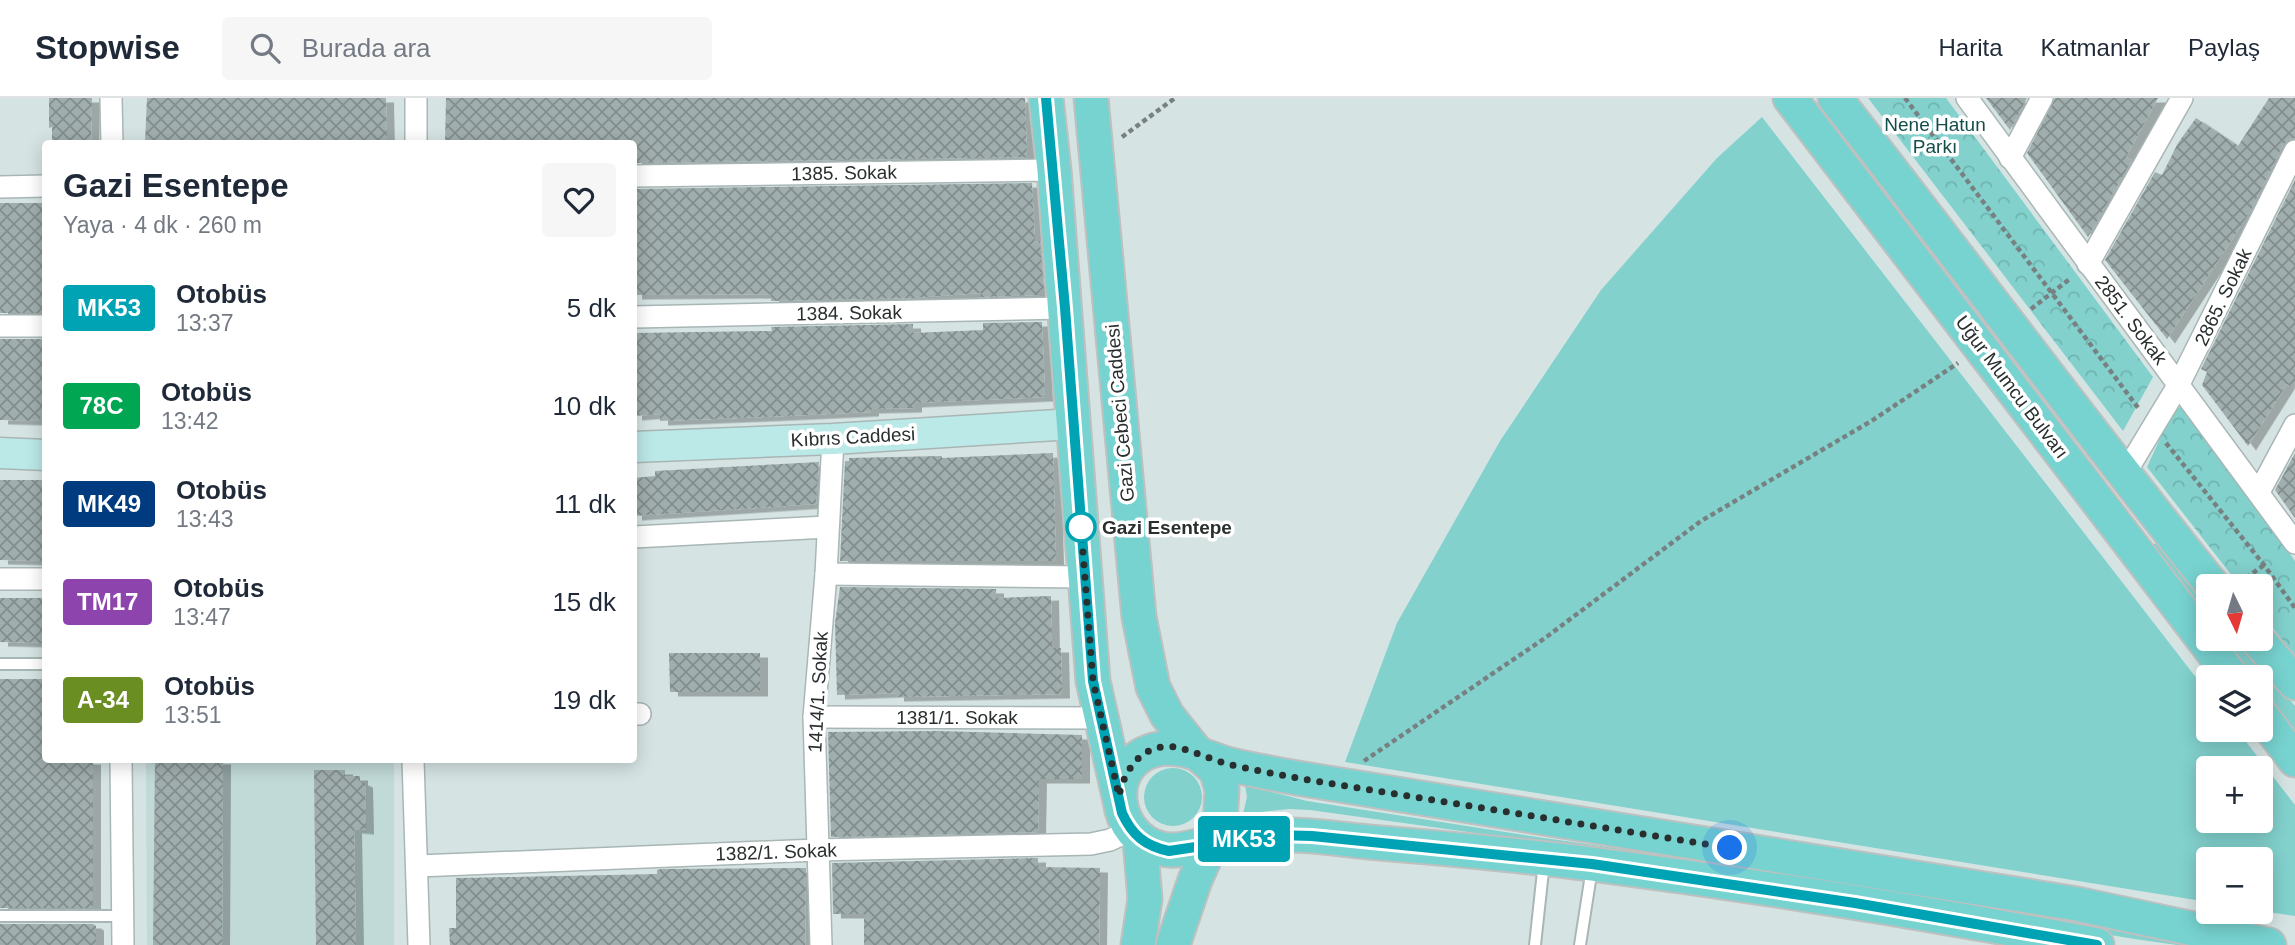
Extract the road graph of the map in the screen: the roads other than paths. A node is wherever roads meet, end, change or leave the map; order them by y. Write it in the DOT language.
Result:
graph roads {
  1 [pos="111,98"];
  2 [pos="416,98"];
  3 [pos="1046,98"];
  4 [pos="1091,98"];
  5 [pos="1790,98"];
  6 [pos="1835,98"];
  7 [pos="1967,98"];
  8 [pos="2042,98"];
  9 [pos="2182,98"];
  10 [pos="112,140"];
  11 [pos="415,140"];
  12 [pos="2295,152"];
  13 [pos="2010,158"];
  14 [pos="1054,170"];
  15 [pos="637,176"];
  16 [pos="42,186"];
  17 [pos="0,187"];
  18 [pos="2088,264"];
  19 [pos="1065,308"];
  20 [pos="637,317"];
  21 [pos="0,326"];
  22 [pos="42,326"];
  23 [pos="2179,384"];
  24 [pos="1073,424"];
  25 [pos="2295,425"];
  26 [pos="833,439"];
  27 [pos="637,446"];
  28 [pos="0,453"];
  29 [pos="42,455"];
  30 [pos="2124,475"];
  31 [pos="2259,492"];
  32 [pos="827,527"];
  33 [pos="637,537"];
  34 [pos="2295,543"];
  35 [pos="826,574"];
  36 [pos="2203,574"];
  37 [pos="1084,577"];
  38 [pos="0,579"];
  39 [pos="42,579"];
  40 [pos="2267,651"];
  41 [pos="0,664"];
  42 [pos="42,664"];
  43 [pos="2223,665"];
  44 [pos="2295,683"];
  45 [pos="814,717"];
  46 [pos="1099,718"];
  47 [pos="2273,731"];
  48 [pos="1198,754"];
  49 [pos="2295,760"];
  50 [pos="121,763"];
  51 [pos="413,763"];
  52 [pos="1119,796"];
  53 [pos="1135,835"];
  54 [pos="1212,843"];
  55 [pos="817,850"];
  56 [pos="1545,859"];
  57 [pos="1592,864"];
  58 [pos="418,866"];
  59 [pos="0,916"];
  60 [pos="123,916"];
  61 [pos="123,945"];
  62 [pos="419,945"];
  63 [pos="821,945"];
  64 [pos="1138,945"];
  65 [pos="1173,945"];
  66 [pos="1535,945"];
  67 [pos="1580,945"];
  68 [pos="2097,945"];
  69 [pos="2269,945"];
  1 -- 10 [label="street"];
  2 -- 11 [label="street"];
  3 -- 14 [label="main road"];
  4 -- 48 [label="main road, Gazi Cebeci Caddesi"];
  5 -- 43 [label="main road, Uğur Mumcu Bulvarı"];
  6 -- 30 [label="main road, Uğur Mumcu Bulvarı"];
  7 -- 13 [label="street, 2851. Sokak"];
  8 -- 13 [label="street"];
  9 -- 18 [label="street"];
  12 -- 23 [label="street, 2865. Sokak"];
  13 -- 18 [label="street, 2851. Sokak"];
  14 -- 15 [label="street, 1385. Sokak"];
  14 -- 19 [label="main road"];
  16 -- 17 [label="street"];
  18 -- 23 [label="street, 2851. Sokak"];
  19 -- 20 [label="street, 1384. Sokak"];
  19 -- 24 [label="main road"];
  21 -- 22 [label="street"];
  23 -- 30 [label="street, 2865. Sokak"];
  23 -- 31 [label="street, 2851. Sokak"];
  24 -- 26 [label="main road, Kıbrıs Caddesi"];
  24 -- 37 [label="main road"];
  25 -- 31 [label="street"];
  26 -- 27 [label="main road, Kıbrıs Caddesi"];
  26 -- 32 [label="street, 1414/1. Sokak"];
  28 -- 29 [label="main road"];
  30 -- 36 [label="main road, Uğur Mumcu Bulvarı"];
  31 -- 34 [label="street, 2851. Sokak"];
  32 -- 33 [label="street"];
  32 -- 35 [label="street, 1414/1. Sokak"];
  35 -- 37 [label="street"];
  35 -- 45 [label="street, 1414/1. Sokak"];
  37 -- 46 [label="main road"];
  38 -- 39 [label="street"];
  40 -- 44 [label="main road"];
  41 -- 42 [label="lane"];
  45 -- 46 [label="street, 1381/1. Sokak"];
  45 -- 55 [label="street, 1414/1. Sokak"];
  46 -- 52 [label="main road"];
  47 -- 49 [label="main road"];
  48 -- 52 [label="main road"];
  48 -- 54 [label="main road"];
  48 -- 69 [label="main road"];
  50 -- 60 [label="street"];
  51 -- 58 [label="street"];
  52 -- 53 [label="main road"];
  53 -- 54 [label="main road"];
  53 -- 55 [label="street, 1382/1. Sokak"];
  53 -- 64 [label="main road"];
  54 -- 56 [label="main road"];
  54 -- 65 [label="main road"];
  55 -- 58 [label="street, 1382/1. Sokak"];
  55 -- 63 [label="street, 1414/1. Sokak"];
  56 -- 57 [label="main road"];
  56 -- 66 [label="lane"];
  57 -- 67 [label="lane"];
  57 -- 68 [label="main road"];
  58 -- 62 [label="street"];
  59 -- 60 [label="lane"];
  60 -- 61 [label="street"];
}
